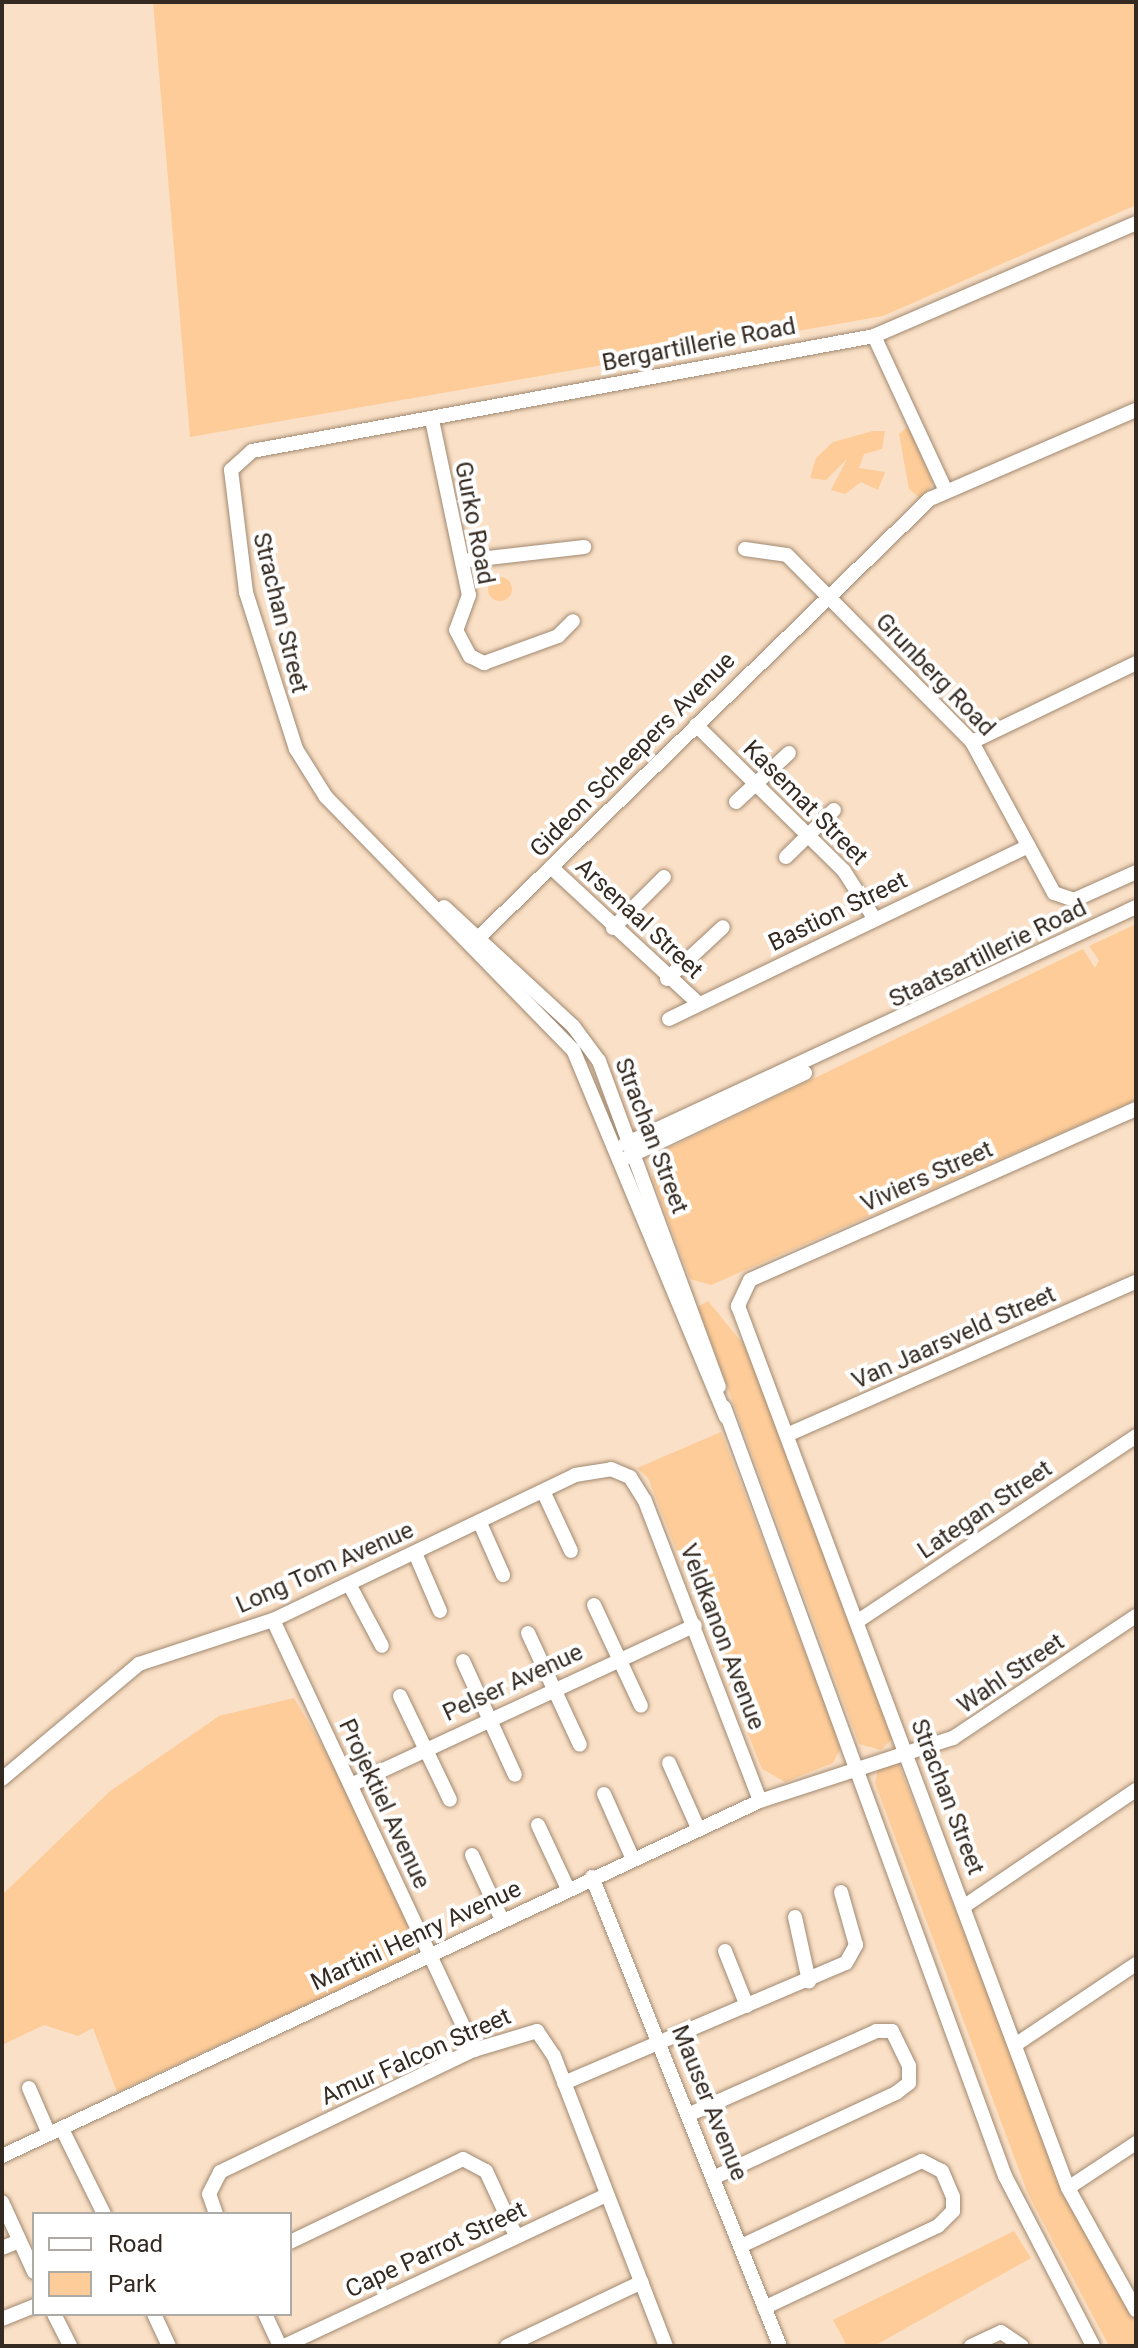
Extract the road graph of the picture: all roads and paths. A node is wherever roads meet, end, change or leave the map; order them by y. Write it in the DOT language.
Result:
graph roads {
  1 [pos="1136,223"];
  2 [pos="874,336"];
  3 [pos="1136,410"];
  4 [pos="432,420"];
  5 [pos="252,451"];
  6 [pos="945,489"];
  7 [pos="584,547"];
  8 [pos="745,549"];
  9 [pos="462,561"];
  10 [pos="830,598"];
  11 [pos="573,621"];
  12 [pos="1136,663"];
  13 [pos="696,725"];
  14 [pos="972,742"];
  15 [pos="789,753"];
  16 [pos="755,783"];
  17 [pos="736,802"];
  18 [pos="834,810"];
  19 [pos="809,835"];
  20 [pos="1028,846"];
  21 [pos="786,857"];
  22 [pos="551,867"];
  23 [pos="1136,872"];
  24 [pos="664,877"];
  25 [pos="1136,907"];
  26 [pos="874,918"];
  27 [pos="723,927"];
  28 [pos="613,928"];
  29 [pos="475,942"];
  30 [pos="667,979"];
  31 [pos="697,1002"];
  32 [pos="669,1019"];
  33 [pos="1136,1109"];
  34 [pos="635,1147"];
  35 [pos="619,1153"];
  36 [pos="1136,1282"];
  37 [pos="740,1291"];
  38 [pos="726,1417"];
  39 [pos="789,1434"];
  40 [pos="1136,1436"];
  41 [pos="641,1490"];
  42 [pos="543,1491"];
  43 [pos="480,1523"];
  44 [pos="571,1551"];
  45 [pos="415,1553"];
  46 [pos="503,1575"];
  47 [pos="349,1584"];
  48 [pos="594,1605"];
  49 [pos="440,1611"];
  50 [pos="1136,1616"];
  51 [pos="273,1620"];
  52 [pos="858,1621"];
  53 [pos="695,1625"];
  54 [pos="528,1633"];
  55 [pos="382,1646"];
  56 [pos="618,1658"];
  57 [pos="463,1661"];
  58 [pos="554,1688"];
  59 [pos="400,1696"];
  60 [pos="641,1706"];
  61 [pos="489,1718"];
  62 [pos="580,1745"];
  63 [pos="425,1749"];
  64 [pos="904,1752"];
  65 [pos="669,1763"];
  66 [pos="853,1766"];
  67 [pos="515,1775"];
  68 [pos="2,1779"];
  69 [pos="351,1785"];
  70 [pos="1136,1790"];
  71 [pos="604,1794"];
  72 [pos="450,1800"];
  73 [pos="760,1801"];
  74 [pos="538,1825"];
  75 [pos="698,1828"];
  76 [pos="472,1855"];
  77 [pos="632,1857"];
  78 [pos="592,1877"];
  79 [pos="568,1889"];
  80 [pos="841,1892"];
  81 [pos="966,1905"];
  82 [pos="795,1917"];
  83 [pos="502,1920"];
  84 [pos="725,1951"];
  85 [pos="429,1954"];
  86 [pos="1136,1964"];
  87 [pos="809,1981"];
  88 [pos="747,2006"];
  89 [pos="661,2041"];
  90 [pos="1015,2045"];
  91 [pos="474,2050"];
  92 [pos="564,2083"];
  93 [pos="29,2088"];
  94 [pos="690,2114"];
  95 [pos="56,2132"];
  96 [pos="1136,2143"];
  97 [pos="2,2156"];
  98 [pos="715,2177"];
  99 [pos="1068,2188"];
  100 [pos="606,2195"];
  101 [pos="2,2202"];
  102 [pos="103,2212"];
  103 [pos="215,2212"];
  104 [pos="516,2236"];
  105 [pos="19,2241"];
  106 [pos="292,2241"];
  107 [pos="741,2246"];
  108 [pos="2,2248"];
  109 [pos="32,2268"];
  110 [pos="642,2282"];
  111 [pos="32,2307"];
  112 [pos="764,2308"];
  113 [pos="1136,2310"];
  114 [pos="55,2316"];
  115 [pos="155,2316"];
  116 [pos="266,2316"];
  117 [pos="2,2319"];
  118 [pos="70,2346"];
  119 [pos="169,2346"];
  120 [pos="282,2346"];
  121 [pos="507,2346"];
  122 [pos="666,2346"];
  123 [pos="780,2346"];
  124 [pos="971,2346"];
  125 [pos="1022,2346"];
  126 [pos="1093,2346"];
  1 -- 2 [label="street, Bergartillerie Road"];
  2 -- 4 [label="street, Bergartillerie Road"];
  2 -- 6 [label="street"];
  3 -- 6 [label="street, Gideon Scheepers Avenue"];
  4 -- 5 [label="street, Bergartillerie Road"];
  4 -- 9 [label="street, Gurko Road"];
  5 -- 29 [label="street, Strachan Street"];
  6 -- 10 [label="street, Gideon Scheepers Avenue"];
  7 -- 9 [label="street"];
  8 -- 10 [label="street"];
  9 -- 11 [label="street, Gurko Road"];
  10 -- 13 [label="street, Gideon Scheepers Avenue"];
  10 -- 14 [label="street, Grunberg Road"];
  12 -- 14 [label="street"];
  13 -- 16 [label="street, Kasemat Street"];
  13 -- 22 [label="street, Gideon Scheepers Avenue"];
  14 -- 20 [label="street, Grunberg Road"];
  15 -- 16 [label="street"];
  16 -- 17 [label="street"];
  16 -- 19 [label="street, Kasemat Street"];
  18 -- 19 [label="street"];
  19 -- 21 [label="street"];
  19 -- 26 [label="street, Kasemat Street"];
  20 -- 23 [label="street, Grunberg Road"];
  20 -- 26 [label="street, Bastion Street"];
  22 -- 28 [label="street, Arsenaal Street"];
  22 -- 29 [label="street, Gideon Scheepers Avenue"];
  24 -- 28 [label="street"];
  25 -- 34 [label="street, Staatsartillerie Road"];
  26 -- 31 [label="street, Bastion Street"];
  27 -- 30 [label="street"];
  28 -- 30 [label="street, Arsenaal Street"];
  29 -- 34 [label="street, Strachan Street"];
  29 -- 35 [label="street, Strachan Street"];
  30 -- 31 [label="street, Arsenaal Street"];
  31 -- 32 [label="street, Bastion Street"];
  33 -- 37 [label="street, Viviers Street"];
  34 -- 35 [label="street, Staatsartillerie Road"];
  34 -- 38 [label="street, Strachan Street"];
  35 -- 38 [label="street, Strachan Street"];
  36 -- 39 [label="street, Van Jaarsveld Street"];
  37 -- 39 [label="street, Strachan Street"];
  38 -- 66 [label="street, Strachan Street"];
  39 -- 52 [label="street, Strachan Street"];
  40 -- 52 [label="street, Lategan Street"];
  41 -- 42 [label="street, Long Tom Avenue"];
  41 -- 53 [label="street, Veldkanon Avenue"];
  42 -- 43 [label="street, Long Tom Avenue"];
  42 -- 44 [label="street"];
  43 -- 45 [label="street, Long Tom Avenue"];
  43 -- 46 [label="street"];
  45 -- 47 [label="street, Long Tom Avenue"];
  45 -- 49 [label="street"];
  47 -- 51 [label="street, Long Tom Avenue"];
  47 -- 55 [label="street"];
  48 -- 56 [label="street"];
  50 -- 64 [label="street, Wahl Street"];
  51 -- 68 [label="street, Long Tom Avenue"];
  51 -- 69 [label="street, Projektiel Avenue"];
  52 -- 64 [label="street, Strachan Street"];
  53 -- 56 [label="street, Pelser Avenue"];
  53 -- 73 [label="street, Veldkanon Avenue"];
  54 -- 58 [label="street"];
  56 -- 58 [label="street, Pelser Avenue"];
  56 -- 60 [label="street"];
  57 -- 61 [label="street"];
  58 -- 61 [label="street, Pelser Avenue"];
  58 -- 62 [label="street"];
  59 -- 63 [label="street"];
  61 -- 63 [label="street, Pelser Avenue"];
  61 -- 67 [label="street"];
  63 -- 69 [label="street, Pelser Avenue"];
  63 -- 72 [label="street"];
  64 -- 66 [label="street, Wahl Street"];
  64 -- 81 [label="street, Strachan Street"];
  65 -- 75 [label="street"];
  66 -- 73 [label="street, Martini Henry Avenue"];
  66 -- 126 [label="street, Strachan Street"];
  69 -- 85 [label="street, Projektiel Avenue"];
  70 -- 81 [label="street"];
  71 -- 77 [label="street"];
  73 -- 75 [label="street, Martini Henry Avenue"];
  74 -- 79 [label="street"];
  75 -- 77 [label="street, Martini Henry Avenue"];
  76 -- 83 [label="street"];
  77 -- 78 [label="street, Martini Henry Avenue"];
  78 -- 79 [label="street, Martini Henry Avenue"];
  78 -- 89 [label="street, Mauser Avenue"];
  79 -- 83 [label="street, Martini Henry Avenue"];
  80 -- 87 [label="street"];
  81 -- 90 [label="street, Strachan Street"];
  82 -- 87 [label="street"];
  83 -- 85 [label="street, Martini Henry Avenue"];
  84 -- 88 [label="street"];
  85 -- 91 [label="street, Projektiel Avenue"];
  85 -- 95 [label="street, Martini Henry Avenue"];
  86 -- 90 [label="street"];
  87 -- 88 [label="street"];
  88 -- 89 [label="street"];
  89 -- 92 [label="street"];
  89 -- 94 [label="street, Mauser Avenue"];
  90 -- 99 [label="street, Strachan Street"];
  91 -- 92 [label="street, Amur Falcon Street"];
  91 -- 103 [label="street, Amur Falcon Street"];
  92 -- 100 [label="street, Amur Falcon Street"];
  93 -- 95 [label="street"];
  94 -- 98 [label="street, Mauser Avenue"];
  94 -- 98 [label="street"];
  95 -- 97 [label="street, Martini Henry Avenue"];
  95 -- 102 [label="street"];
  96 -- 99 [label="street"];
  98 -- 107 [label="street, Mauser Avenue"];
  99 -- 113 [label="street, Strachan Street"];
  100 -- 104 [label="street, Cape Parrot Street"];
  100 -- 110 [label="street, Amur Falcon Street"];
  101 -- 105 [label="street"];
  104 -- 106 [label="street"];
  104 -- 120 [label="street, Cape Parrot Street"];
  105 -- 108 [label="street"];
  105 -- 109 [label="street"];
  107 -- 112 [label="street, Mauser Avenue"];
  107 -- 112 [label="street"];
  110 -- 121 [label="street"];
  110 -- 122 [label="street, Amur Falcon Street"];
  111 -- 117 [label="street"];
  112 -- 123 [label="street, Mauser Avenue"];
  114 -- 118 [label="street"];
  115 -- 119 [label="street"];
  116 -- 120 [label="street"];
  124 -- 125 [label="street"];
}
